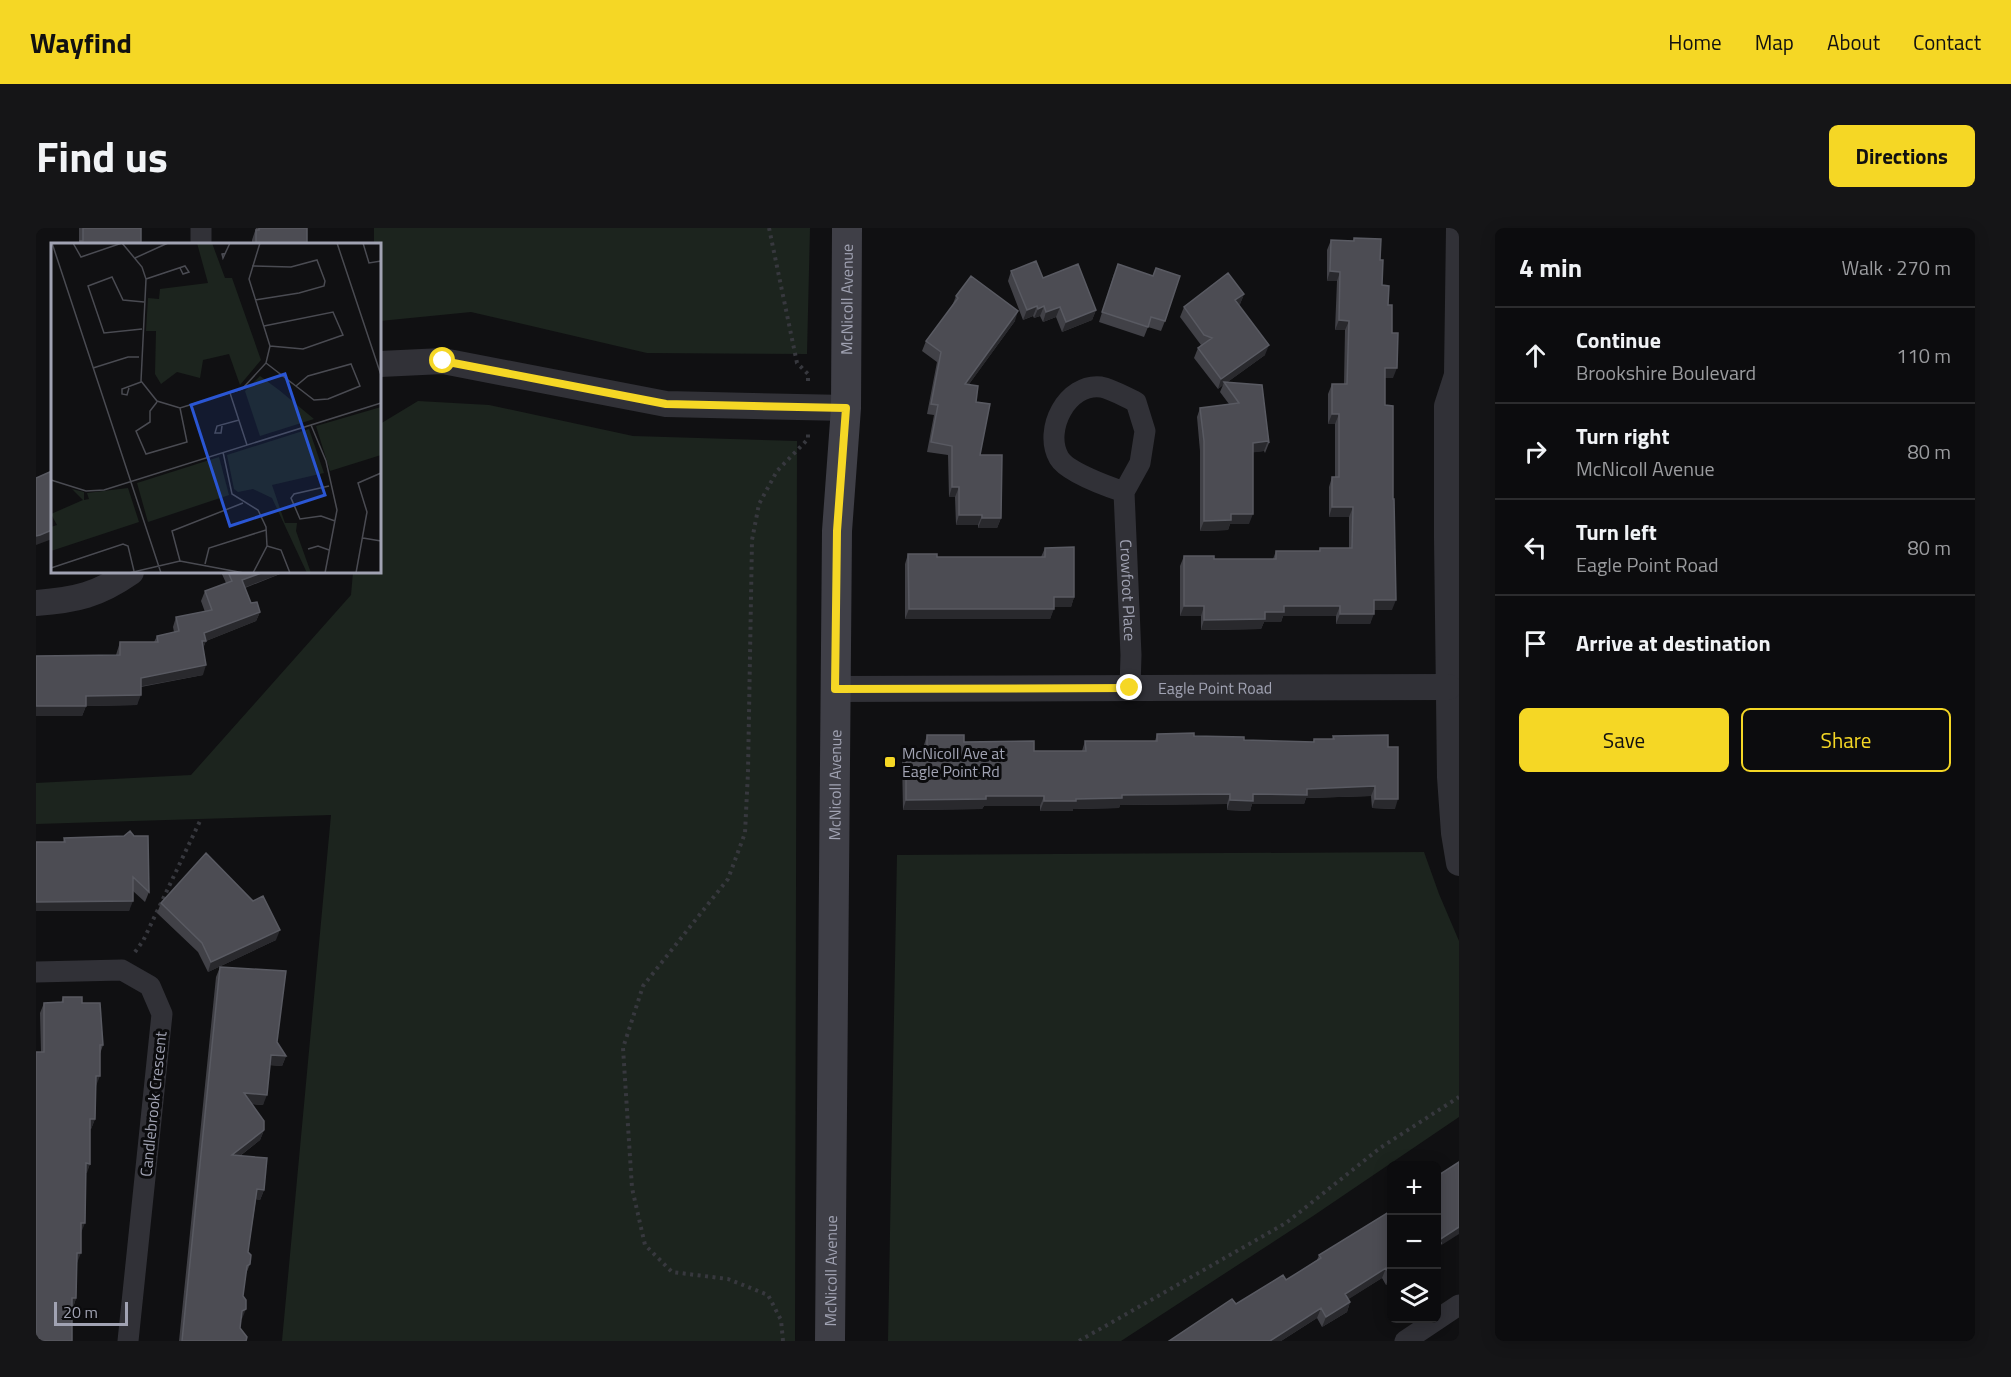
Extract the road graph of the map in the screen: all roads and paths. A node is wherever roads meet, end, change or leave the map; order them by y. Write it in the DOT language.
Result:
graph roads {
  1 [pos="769,228"];
  2 [pos="847,228"];
  3 [pos="1459,228"];
  4 [pos="381,364"];
  5 [pos="808,374"];
  6 [pos="846,408"];
  7 [pos="808,439"];
  8 [pos="1124,492"];
  9 [pos="130,573"];
  10 [pos="36,603"];
  11 [pos="1448,687"];
  12 [pos="1130,688"];
  13 [pos="835,689"];
  14 [pos="200,821"];
  15 [pos="1459,863"];
  16 [pos="122,970"];
  17 [pos="36,972"];
  18 [pos="1459,1097"];
  19 [pos="1459,1305"];
  20 [pos="128,1341"];
  21 [pos="783,1341"];
  22 [pos="830,1341"];
  23 [pos="1079,1341"];
  24 [pos="1405,1341"];
  1 -- 5 [label="path"];
  2 -- 6 [label="main road, McNicoll Avenue"];
  3 -- 11 [label="street"];
  4 -- 6 [label="street"];
  6 -- 13 [label="main road, McNicoll Avenue"];
  7 -- 21 [label="path"];
  8 -- 8 [label="street"];
  8 -- 12 [label="street, Crowfoot Place"];
  9 -- 10 [label="street"];
  11 -- 12 [label="street, Eagle Point Road"];
  11 -- 15 [label="street"];
  12 -- 13 [label="street, Eagle Point Road"];
  13 -- 22 [label="main road, McNicoll Avenue"];
  14 -- 16 [label="path"];
  16 -- 17 [label="street"];
  16 -- 20 [label="street, Candlebrook Crescent"];
  18 -- 23 [label="path"];
  19 -- 24 [label="street"];
}
